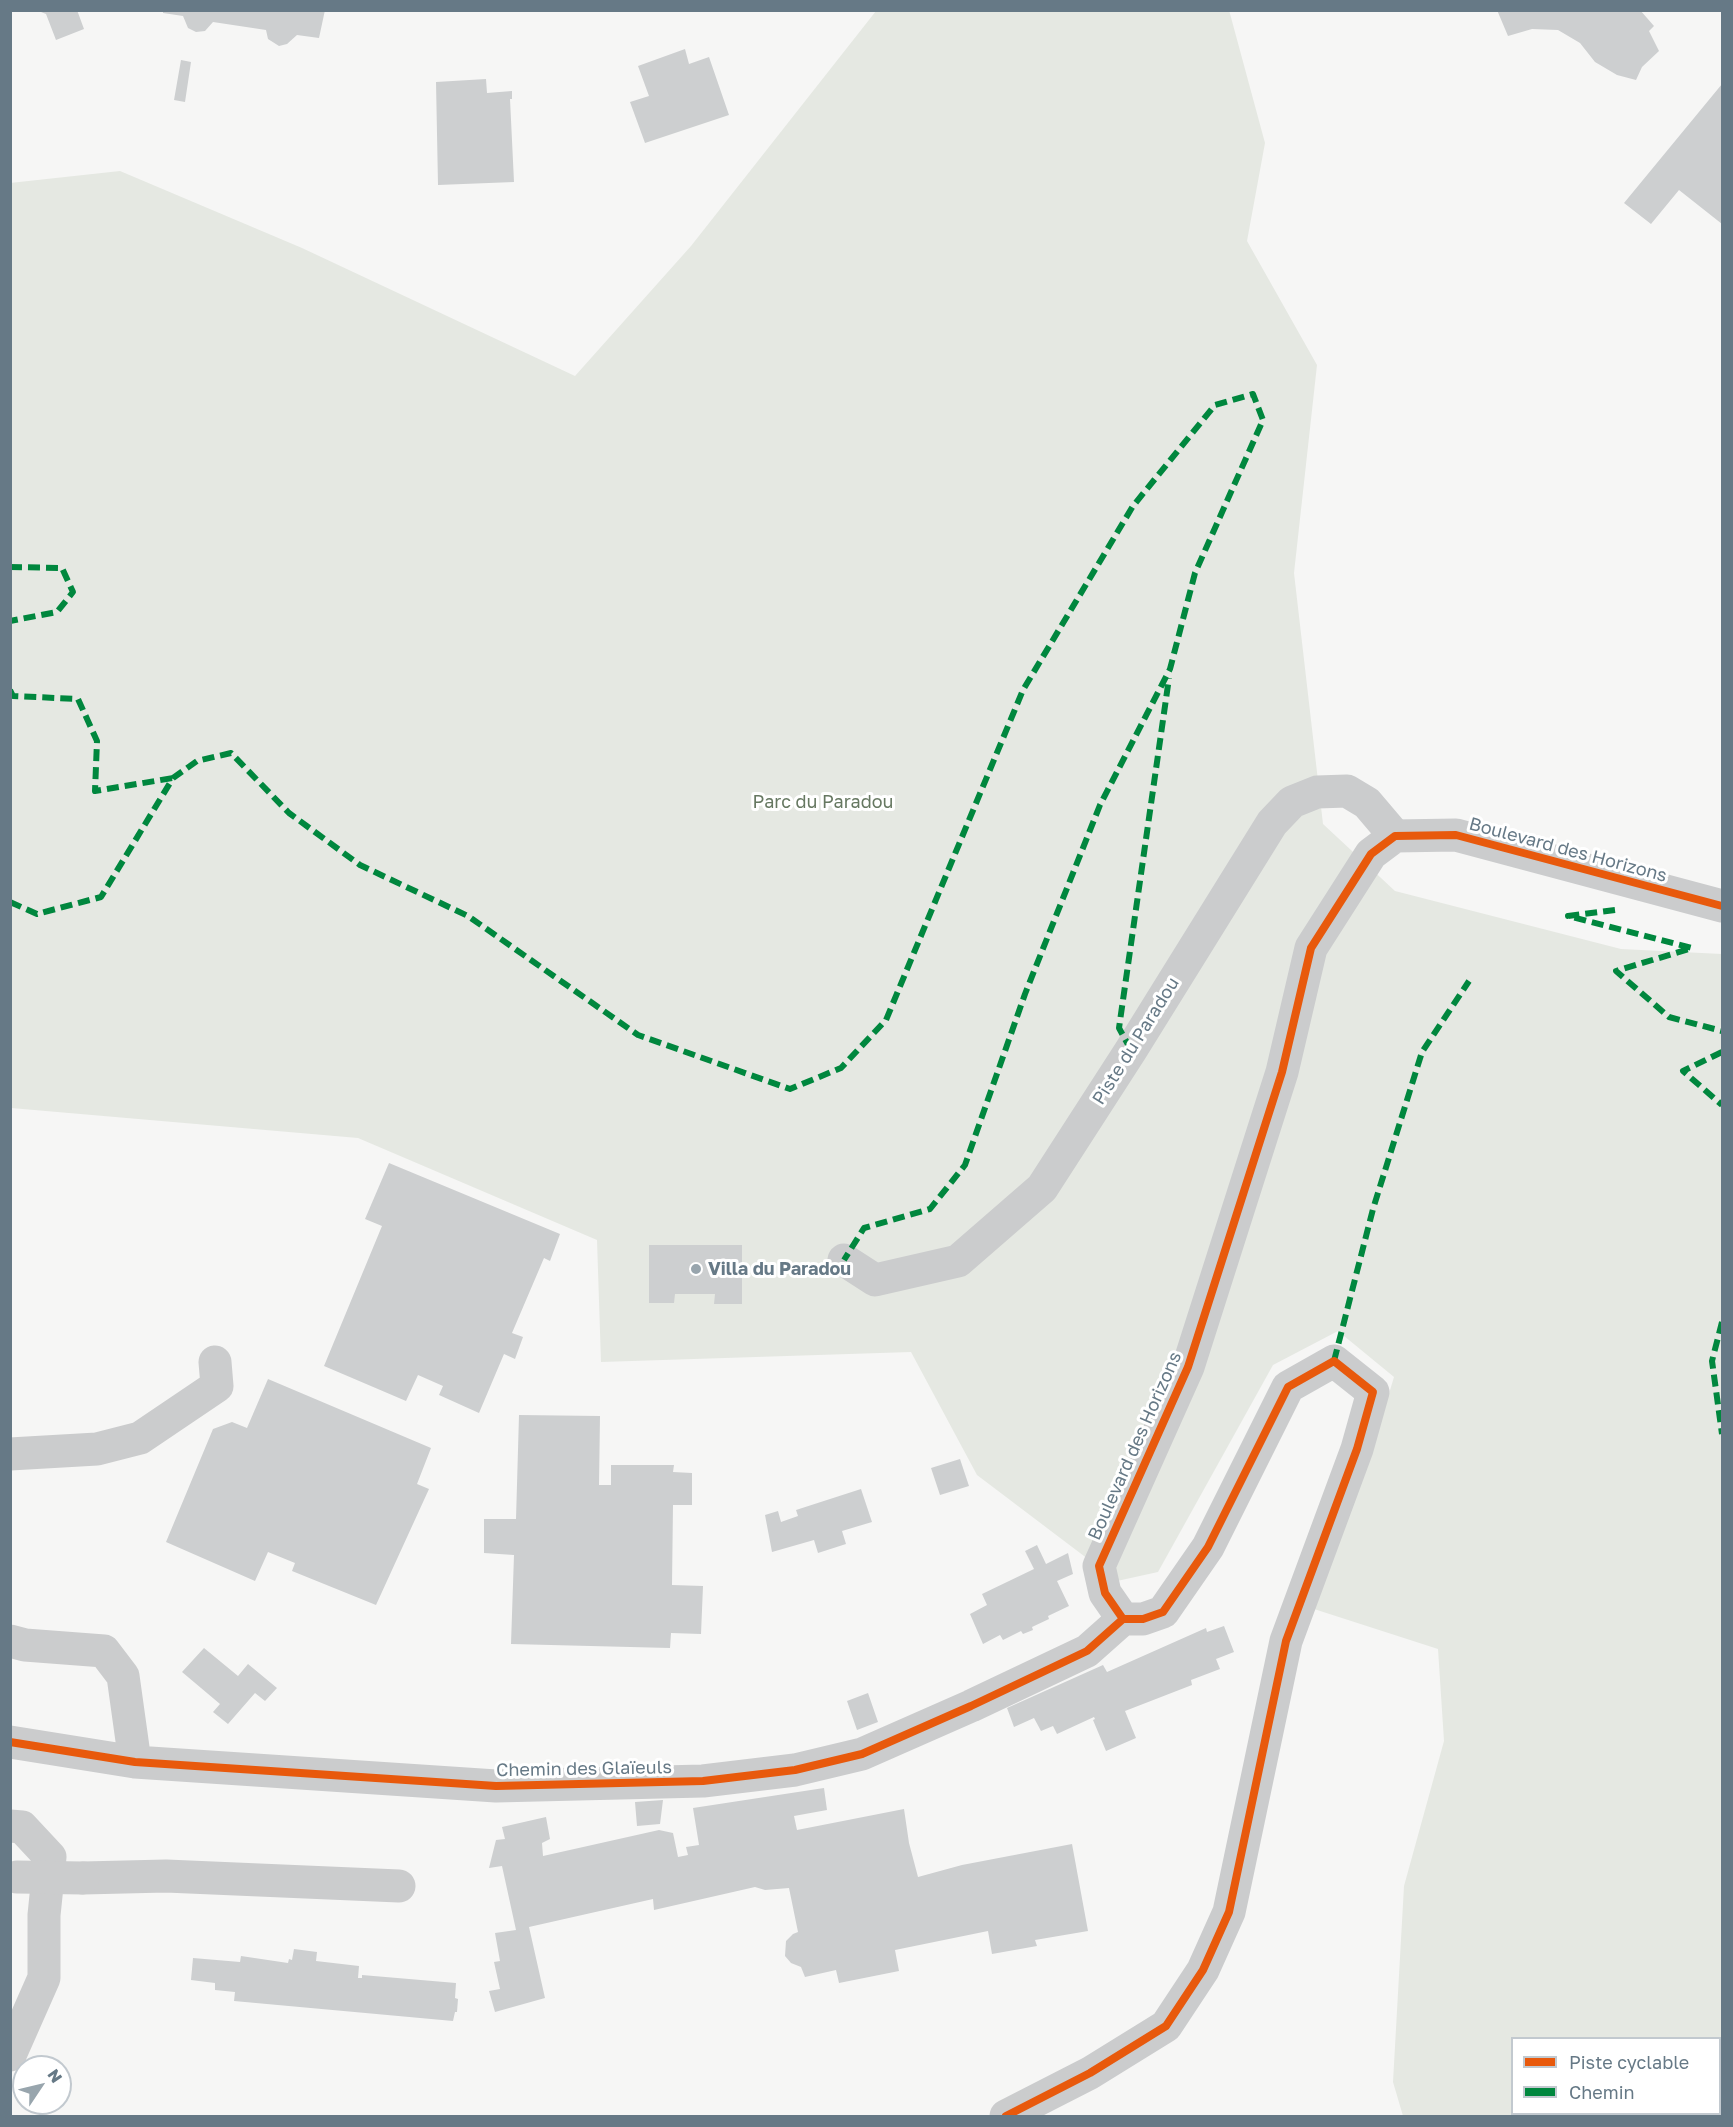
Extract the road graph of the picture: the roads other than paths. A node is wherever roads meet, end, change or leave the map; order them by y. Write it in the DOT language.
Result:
graph roads {
  1 [pos="1395,836"];
  2 [pos="1722,906"];
  3 [pos="844,1260"];
  4 [pos="215,1362"];
  5 [pos="10,1454"];
  6 [pos="1124,1619"];
  7 [pos="10,1641"];
  8 [pos="10,1742"];
  9 [pos="135,1762"];
  10 [pos="10,1826"];
  11 [pos="14,1877"];
  12 [pos="399,1886"];
  13 [pos="10,2055"];
  14 [pos="1006,2116"];
  1 -- 2 [label="street, Boulevard des Horizons"];
  1 -- 3 [label="street, Piste du Paradou"];
  1 -- 6 [label="street, Boulevard des Horizons"];
  4 -- 5 [label="street"];
  6 -- 9 [label="street, Chemin des Glaïeuls"];
  6 -- 14 [label="street"];
  7 -- 9 [label="street"];
  8 -- 9 [label="street, Chemin des Glaïeuls"];
  10 -- 13 [label="street"];
  11 -- 12 [label="street, bridge"];
}
